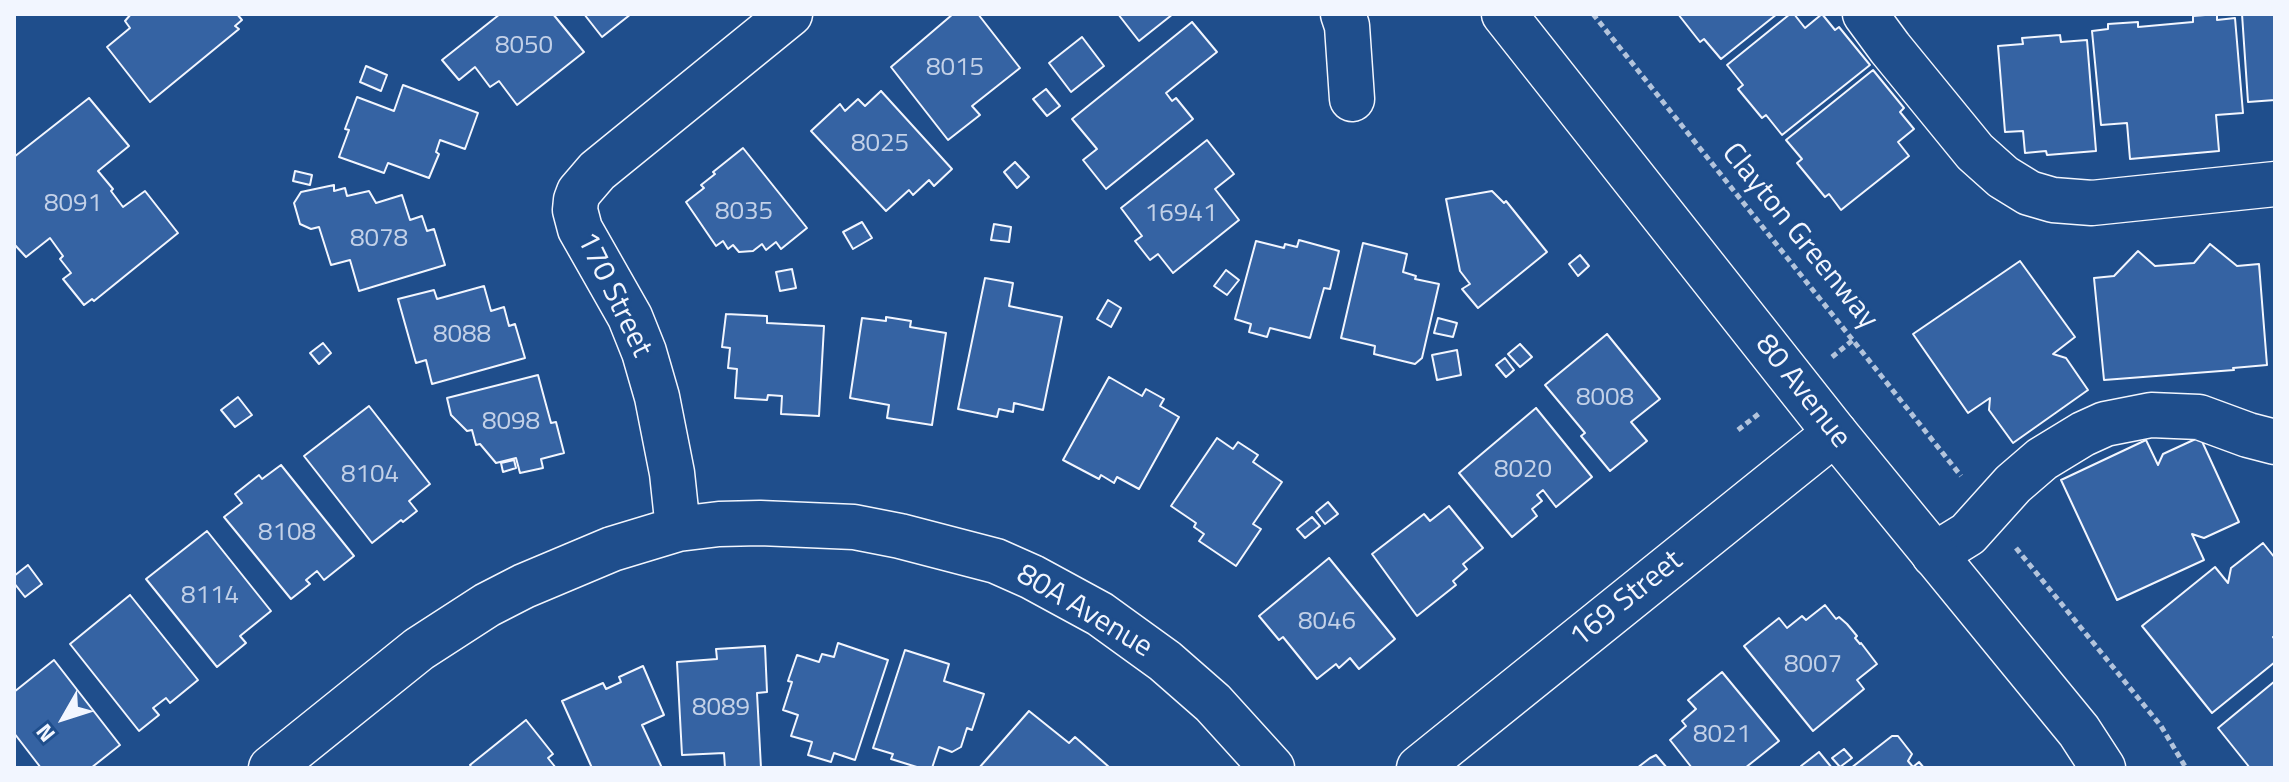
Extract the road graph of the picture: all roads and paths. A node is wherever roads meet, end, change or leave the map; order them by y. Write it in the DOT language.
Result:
graph roads {
  1 [pos="790,14"];
  2 [pos="1343,14"];
  3 [pos="1504,14"];
  4 [pos="1593,14"];
  5 [pos="1865,14"];
  6 [pos="1352,99"];
  7 [pos="2275,184"];
  8 [pos="1835,433"];
  9 [pos="2275,442"];
  10 [pos="1962,478"];
  11 [pos="678,529"];
  12 [pos="2011,541"];
  13 [pos="1934,555"];
  14 [pos="271,768"];
  15 [pos="1272,768"];
  16 [pos="1419,768"];
  17 [pos="2103,768"];
  18 [pos="2186,768"];
  1 -- 11 [label="street, 170 Street"];
  2 -- 6 [label="street"];
  3 -- 8 [label="street, 80 Avenue"];
  4 -- 10 [label="path, Clayton Greenway"];
  5 -- 7 [label="street"];
  8 -- 13 [label="street, 80 Avenue"];
  8 -- 16 [label="street, 169 Street"];
  9 -- 13 [label="street"];
  11 -- 14 [label="street"];
  11 -- 15 [label="street, 80A Avenue"];
  12 -- 18 [label="path"];
  13 -- 17 [label="street, 80 Avenue"];
}
